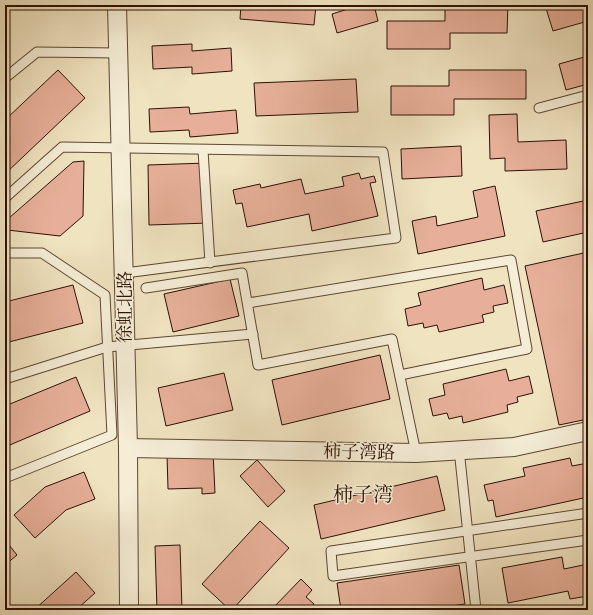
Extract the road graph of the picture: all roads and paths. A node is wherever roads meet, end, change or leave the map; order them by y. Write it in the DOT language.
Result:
graph roads {
  1 [pos="117,5"];
  2 [pos="118,53"];
  3 [pos="5,78"];
  4 [pos="588,95"];
  5 [pos="539,108"];
  6 [pos="120,149"];
  7 [pos="203,150"];
  8 [pos="5,198"];
  9 [pos="5,253"];
  10 [pos="210,263"];
  11 [pos="125,273"];
  12 [pos="146,288"];
  13 [pos="248,303"];
  14 [pos="253,334"];
  15 [pos="116,347"];
  16 [pos="400,374"];
  17 [pos="5,379"];
  18 [pos="588,431"];
  19 [pos="128,448"];
  20 [pos="460,449"];
  21 [pos="416,453"];
  22 [pos="5,478"];
  23 [pos="588,513"];
  24 [pos="468,531"];
  25 [pos="588,540"];
  26 [pos="470,556"];
  27 [pos="129,610"];
  28 [pos="476,610"];
  1 -- 2 [label="street, 徐虹北路"];
  2 -- 3 [label="lane"];
  2 -- 6 [label="street, 徐虹北路"];
  4 -- 5 [label="lane"];
  6 -- 7 [label="lane"];
  6 -- 8 [label="lane"];
  6 -- 11 [label="street, 徐虹北路"];
  7 -- 10 [label="lane"];
  7 -- 10 [label="lane"];
  9 -- 15 [label="lane"];
  10 -- 11 [label="lane"];
  11 -- 15 [label="street, 徐虹北路"];
  12 -- 13 [label="lane"];
  13 -- 14 [label="lane"];
  13 -- 16 [label="lane"];
  14 -- 15 [label="lane"];
  14 -- 16 [label="lane"];
  15 -- 17 [label="lane"];
  15 -- 19 [label="street, 徐虹北路"];
  15 -- 22 [label="lane"];
  16 -- 21 [label="lane"];
  18 -- 20 [label="street, 柿子湾路"];
  19 -- 21 [label="street, 柿子湾路"];
  19 -- 27 [label="street, 徐虹北路"];
  20 -- 21 [label="street, 柿子湾路"];
  20 -- 24 [label="lane"];
  23 -- 24 [label="lane"];
  24 -- 26 [label="lane"];
  24 -- 26 [label="lane"];
  25 -- 26 [label="lane"];
  26 -- 28 [label="lane"];
}
